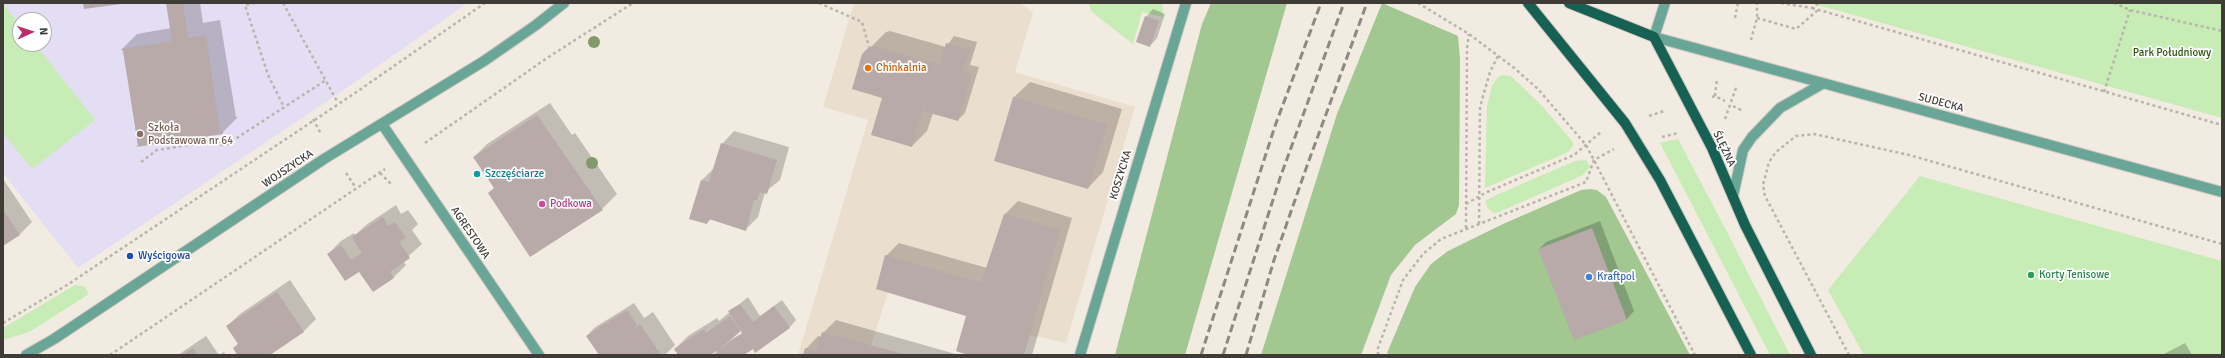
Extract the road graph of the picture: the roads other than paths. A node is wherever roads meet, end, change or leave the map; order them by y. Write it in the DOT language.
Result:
graph roads {
  1 [pos="564,3"];
  2 [pos="1186,3"];
  3 [pos="1528,3"];
  4 [pos="1569,3"];
  5 [pos="1665,3"];
  6 [pos="1654,37"];
  7 [pos="1822,84"];
  8 [pos="382,124"];
  9 [pos="2222,192"];
  10 [pos="1733,196"];
  11 [pos="26,355"];
  12 [pos="539,355"];
  13 [pos="1080,355"];
  14 [pos="1751,355"];
  15 [pos="1811,355"];
  1 -- 8 [label="street, WOJSZYCKA"];
  2 -- 13 [label="street, KOSZYCKA"];
  3 -- 14 [label="main road"];
  4 -- 6 [label="main road"];
  5 -- 6 [label="street"];
  6 -- 7 [label="street, SUDECKA"];
  6 -- 10 [label="main road, ŚLĘŻNA"];
  7 -- 9 [label="street, SUDECKA"];
  7 -- 10 [label="street"];
  8 -- 11 [label="street, WOJSZYCKA"];
  8 -- 12 [label="street, AGRESTOWA"];
  10 -- 15 [label="main road, ŚLĘŻNA"];
}
